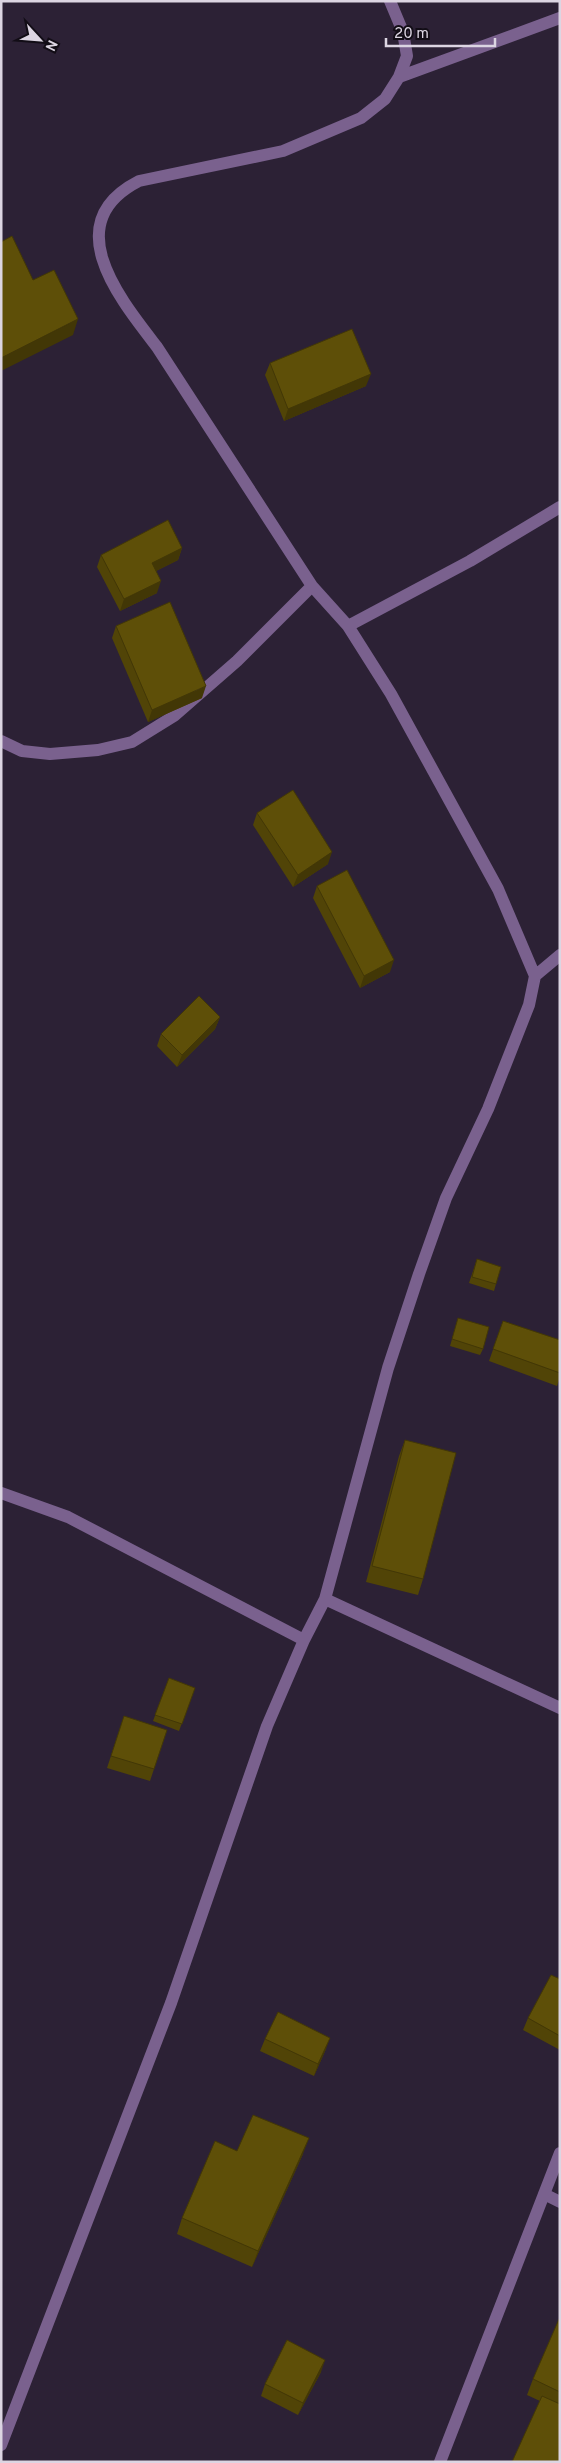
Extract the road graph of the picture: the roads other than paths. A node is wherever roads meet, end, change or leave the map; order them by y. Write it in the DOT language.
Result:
graph roads {
  1 [pos="390,1"];
  2 [pos="560,18"];
  3 [pos="399,77"];
  4 [pos="560,507"];
  5 [pos="312,586"];
  6 [pos="348,626"];
  7 [pos="1,741"];
  8 [pos="560,955"];
  9 [pos="535,976"];
  10 [pos="1,1493"];
  11 [pos="325,1599"];
  12 [pos="304,1640"];
  13 [pos="560,1708"];
  14 [pos="560,2153"];
  15 [pos="544,2194"];
  16 [pos="560,2202"];
  17 [pos="1,2445"];
  18 [pos="440,2462"];
  1 -- 3 [label="street"];
  2 -- 3 [label="street"];
  3 -- 5 [label="street"];
  4 -- 6 [label="street"];
  5 -- 6 [label="street"];
  5 -- 7 [label="street"];
  6 -- 9 [label="street"];
  8 -- 9 [label="street"];
  9 -- 11 [label="street"];
  10 -- 12 [label="street"];
  11 -- 12 [label="street"];
  11 -- 13 [label="street"];
  12 -- 17 [label="street"];
  14 -- 15 [label="street"];
  15 -- 16 [label="street"];
  15 -- 18 [label="street"];
}
